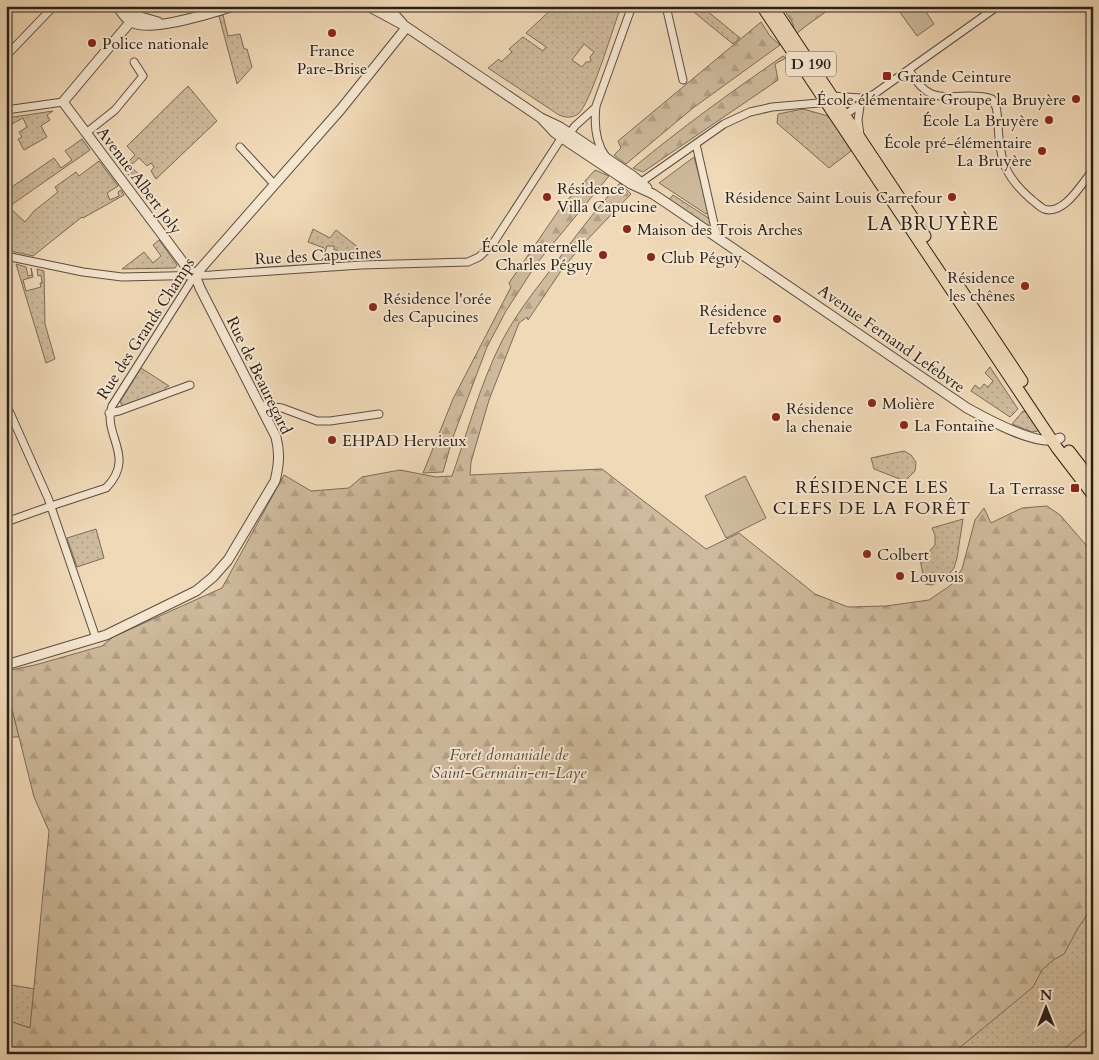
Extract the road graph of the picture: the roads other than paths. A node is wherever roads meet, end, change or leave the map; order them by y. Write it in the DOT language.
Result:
graph roads {
  1 [pos="54,6"];
  2 [pos="118,6"];
  3 [pos="124,6"];
  4 [pos="235,6"];
  5 [pos="632,6"];
  6 [pos="666,6"];
  7 [pos="998,6"];
  8 [pos="374,7"];
  9 [pos="766,8"];
  10 [pos="134,18"];
  11 [pos="405,27"];
  12 [pos="6,56"];
  13 [pos="134,62"];
  14 [pos="909,70"];
  15 [pos="684,80"];
  16 [pos="872,95"];
  17 [pos="828,98"];
  18 [pos="860,98"];
  19 [pos="64,102"];
  20 [pos="596,106"];
  21 [pos="860,106"];
  22 [pos="6,110"];
  23 [pos="838,114"];
  24 [pos="86,132"];
  25 [pos="566,136"];
  26 [pos="862,141"];
  27 [pos="696,144"];
  28 [pos="240,147"];
  29 [pos="607,159"];
  30 [pos="1093,170"];
  31 [pos="274,184"];
  32 [pos="638,184"];
  33 [pos="717,237"];
  34 [pos="6,256"];
  35 [pos="195,275"];
  36 [pos="190,384"];
  37 [pos="6,404"];
  38 [pos="260,404"];
  39 [pos="109,413"];
  40 [pos="379,414"];
  41 [pos="1056,440"];
  42 [pos="1093,482"];
  43 [pos="1093,495"];
  44 [pos="51,506"];
  45 [pos="6,522"];
  46 [pos="96,638"];
  47 [pos="6,664"];
  1 -- 12 [label="street"];
  2 -- 10 [label="street"];
  3 -- 10 [label="street"];
  4 -- 10 [label="street"];
  5 -- 20 [label="street"];
  6 -- 15 [label="street"];
  7 -- 14 [label="street"];
  8 -- 11 [label="street, Avenue Fernand Lefebvre"];
  9 -- 17 [label="main road, D 190"];
  9 -- 17 [label="main road, D 190"];
  10 -- 19 [label="street"];
  11 -- 25 [label="street, Avenue Fernand Lefebvre"];
  11 -- 31 [label="street, Rue des Grands Champs"];
  13 -- 24 [label="street"];
  14 -- 16 [label="street"];
  14 -- 30 [label="street"];
  16 -- 18 [label="street"];
  16 -- 21 [label="street"];
  17 -- 18 [label="street"];
  17 -- 23 [label="main road, D 190"];
  17 -- 27 [label="street"];
  18 -- 23 [label="street"];
  19 -- 22 [label="street"];
  19 -- 24 [label="street, Avenue Albert Joly"];
  20 -- 25 [label="street, Rue des Capucines"];
  20 -- 29 [label="street"];
  21 -- 23 [label="street"];
  21 -- 26 [label="street"];
  23 -- 26 [label="main road, D 190"];
  23 -- 41 [label="main road, D 190"];
  24 -- 35 [label="street, Avenue Albert Joly"];
  25 -- 29 [label="street, Avenue Fernand Lefebvre"];
  25 -- 32 [label="street, Avenue Fernand Lefebvre"];
  25 -- 35 [label="street, Rue des Capucines"];
  26 -- 41 [label="main road, D 190"];
  27 -- 32 [label="street"];
  27 -- 33 [label="street"];
  28 -- 31 [label="street"];
  29 -- 32 [label="street, Avenue Fernand Lefebvre"];
  31 -- 35 [label="street, Rue des Grands Champs"];
  32 -- 33 [label="street, Avenue Fernand Lefebvre"];
  33 -- 41 [label="street, Avenue Fernand Lefebvre"];
  34 -- 35 [label="street, Rue des Capucines"];
  35 -- 38 [label="street, Rue de Beauregard"];
  35 -- 39 [label="street, Rue des Grands Champs"];
  36 -- 39 [label="street"];
  37 -- 44 [label="street"];
  38 -- 40 [label="street"];
  38 -- 46 [label="street, Rue de Beauregard"];
  39 -- 44 [label="street, Rue des Grands Champs"];
  41 -- 42 [label="main road, D 190"];
  41 -- 43 [label="main road, D 190"];
  44 -- 45 [label="street, Rue des Grands Champs"];
  44 -- 46 [label="street"];
  46 -- 47 [label="street, Rue de Beauregard"];
}
